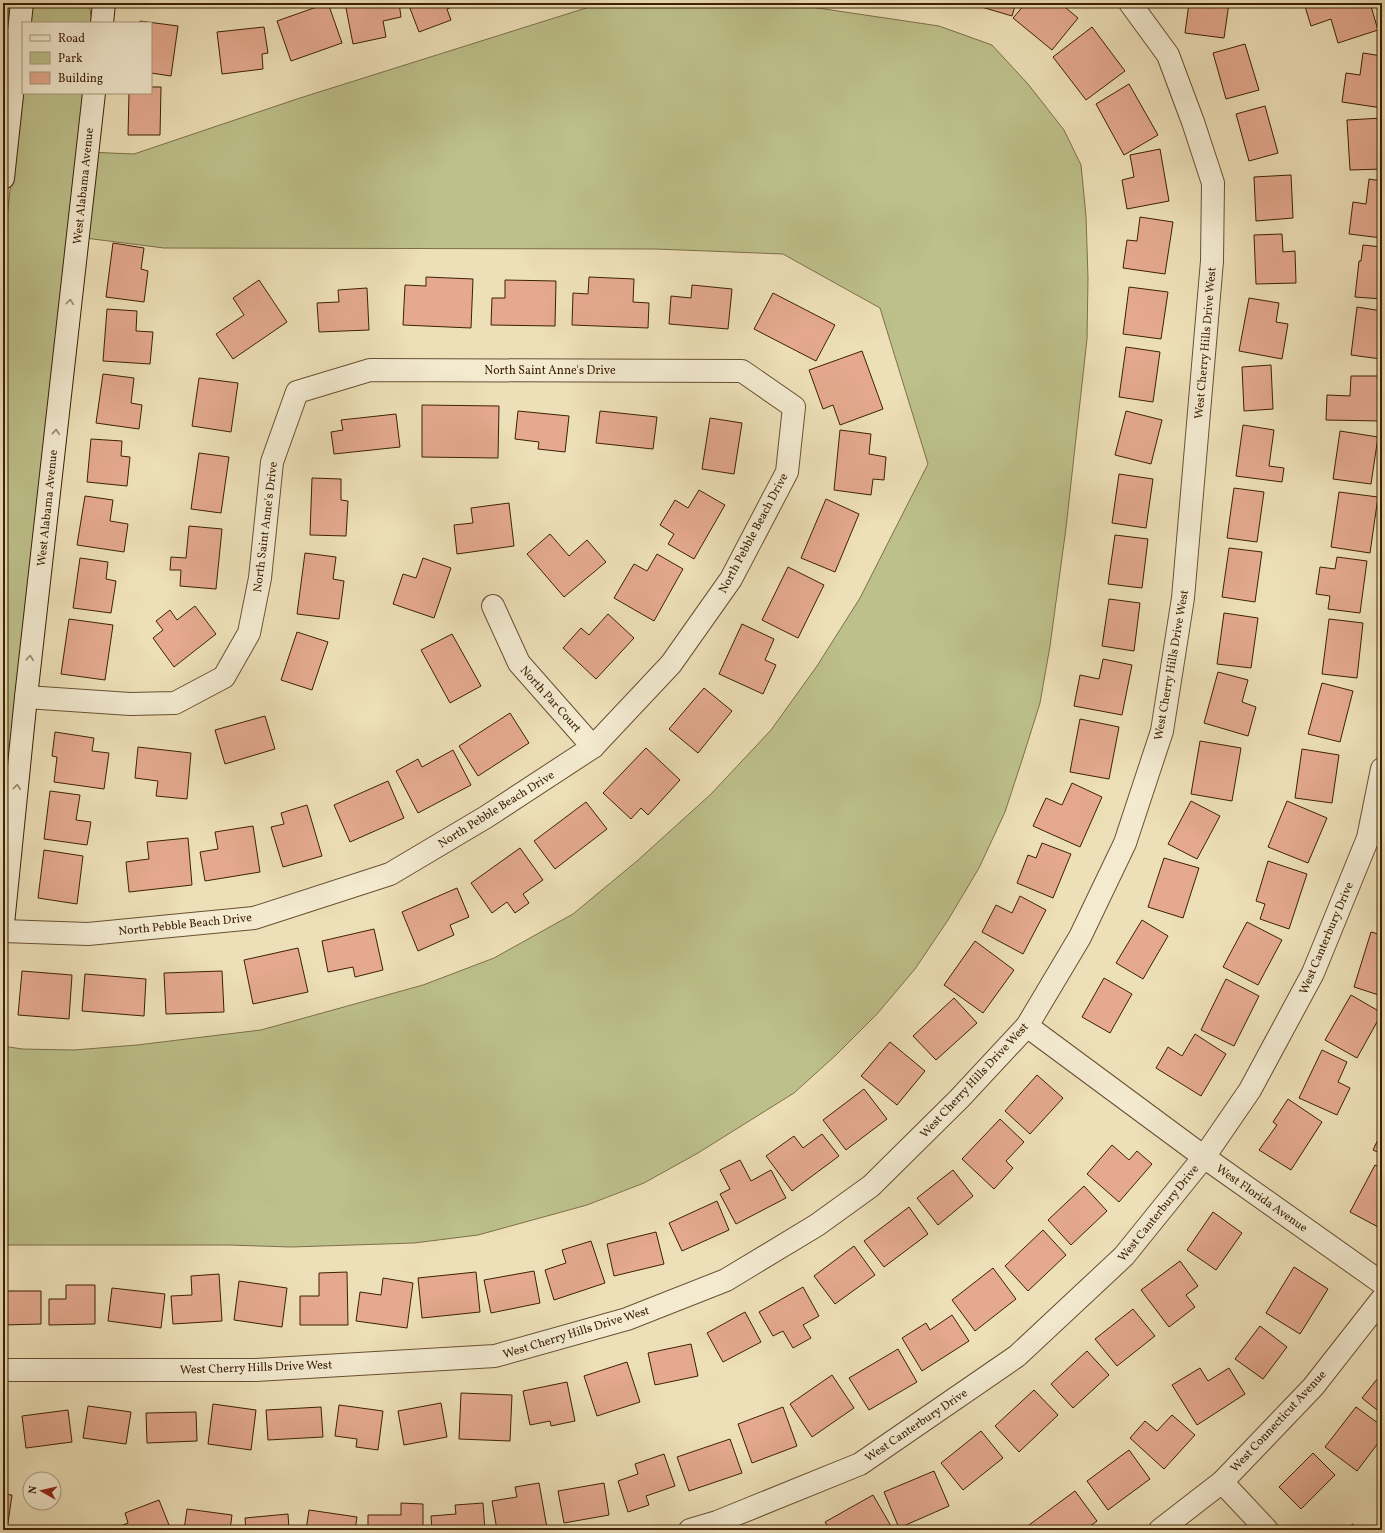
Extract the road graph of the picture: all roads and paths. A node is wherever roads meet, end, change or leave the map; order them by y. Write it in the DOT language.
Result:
graph roads {
  1 [pos="22,3"];
  2 [pos="104,3"];
  3 [pos="1130,3"];
  4 [pos="102,22"];
  5 [pos="94,94"];
  6 [pos="3,178"];
  7 [pos="794,407"];
  8 [pos="494,606"];
  9 [pos="26,696"];
  10 [pos="593,747"];
  11 [pos="1382,769"];
  12 [pos="3,924"];
  13 [pos="3,931"];
  14 [pos="1027,1026"];
  15 [pos="1204,1157"];
  16 [pos="1382,1283"];
  17 [pos="1382,1299"];
  18 [pos="3,1370"];
  19 [pos="1222,1482"];
  20 [pos="690,1530"];
  21 [pos="1160,1530"];
  22 [pos="1267,1530"];
  1 -- 6 [label="street"];
  2 -- 4 [label="street"];
  3 -- 14 [label="street, West Cherry Hills Drive West"];
  9 -- 5 [label="street, West Alabama Avenue, one-way"];
  7 -- 9 [label="street, North Saint Anne's Drive"];
  7 -- 10 [label="street, North Pebble Beach Drive"];
  8 -- 10 [label="street, North Par Court"];
  12 -- 9 [label="street, West Alabama Avenue, one-way"];
  10 -- 13 [label="street, North Pebble Beach Drive"];
  11 -- 15 [label="street, West Canterbury Drive"];
  14 -- 15 [label="street, West Florida Avenue"];
  14 -- 18 [label="street, West Cherry Hills Drive West"];
  15 -- 16 [label="street, West Florida Avenue"];
  15 -- 20 [label="street, West Canterbury Drive"];
  17 -- 19 [label="street, West Connecticut Avenue"];
  19 -- 21 [label="street, West Connecticut Avenue"];
  19 -- 22 [label="street"];
}
